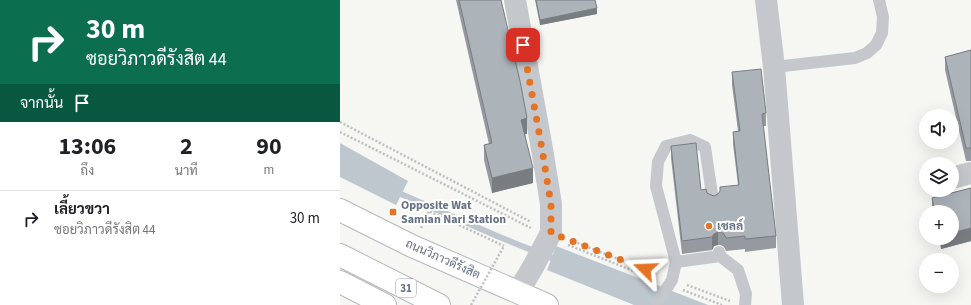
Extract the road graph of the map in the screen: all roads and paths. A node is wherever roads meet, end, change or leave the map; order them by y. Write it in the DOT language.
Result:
graph roads {
  1 [pos="515,0"];
  2 [pos="766,0"];
  3 [pos="879,0"];
  4 [pos="774,67"];
  5 [pos="340,122"];
  6 [pos="971,173"];
  7 [pos="959,176"];
  8 [pos="712,201"];
  9 [pos="340,210"];
  10 [pos="429,212"];
  11 [pos="550,235"];
  12 [pos="340,255"];
  13 [pos="676,262"];
  14 [pos="340,282"];
  15 [pos="669,284"];
  16 [pos="518,292"];
  17 [pos="739,304"];
  18 [pos="385,305"];
  19 [pos="439,305"];
  20 [pos="471,305"];
  21 [pos="547,305"];
  22 [pos="656,305"];
  23 [pos="793,305"];
  1 -- 11 [label="street"];
  2 -- 4 [label="street"];
  3 -- 4 [label="lane"];
  4 -- 23 [label="street"];
  5 -- 11 [label="path"];
  6 -- 7 [label="street"];
  8 -- 13 [label="lane"];
  9 -- 16 [label="main road, ถนนวิภาวดีรังสิต"];
  10 -- 20 [label="path, bridge"];
  11 -- 15 [label="path"];
  11 -- 16 [label="street"];
  12 -- 19 [label="main road, 31"];
  13 -- 15 [label="lane"];
  13 -- 17 [label="lane"];
  14 -- 18 [label="main road, 31"];
  15 -- 17 [label="path"];
  15 -- 22 [label="lane"];
  16 -- 21 [label="main road, ถนนวิภาวดีรังสิต"];
}
